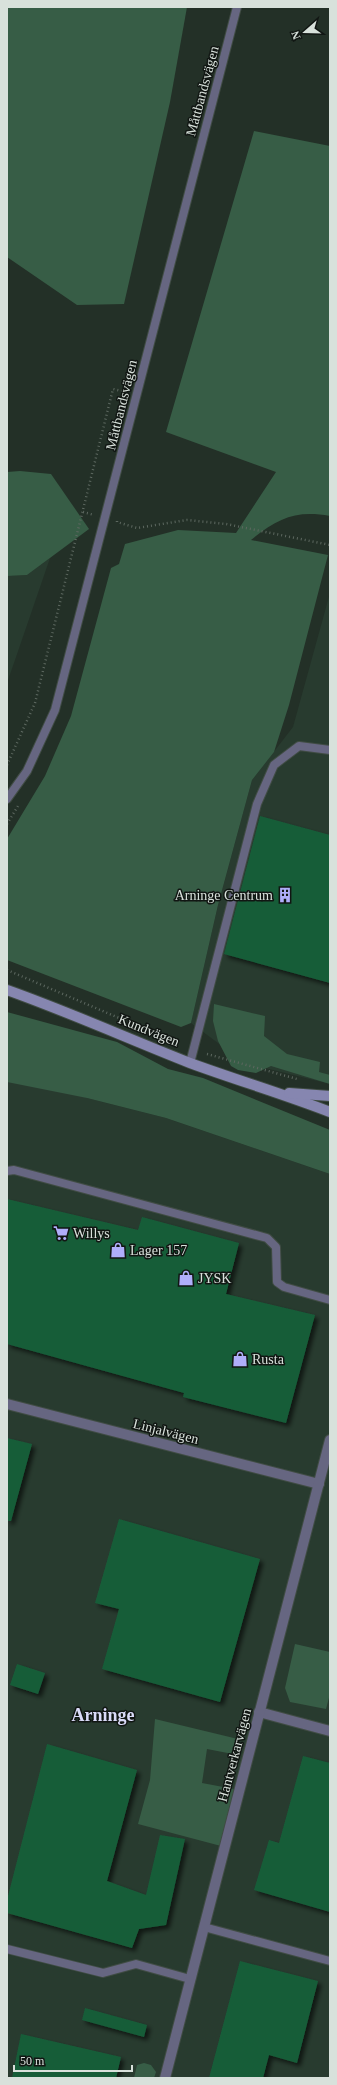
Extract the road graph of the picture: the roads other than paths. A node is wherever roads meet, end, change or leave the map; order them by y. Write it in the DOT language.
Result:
graph roads {
  1 [pos="237,7"];
  2 [pos="330,750"];
  3 [pos="7,799"];
  4 [pos="7,990"];
  5 [pos="190,1063"];
  6 [pos="281,1093"];
  7 [pos="330,1096"];
  8 [pos="330,1112"];
  9 [pos="7,1171"];
  10 [pos="330,1300"];
  11 [pos="7,1404"];
  12 [pos="330,1440"];
  13 [pos="319,1484"];
  14 [pos="259,1712"];
  15 [pos="330,1731"];
  16 [pos="204,1927"];
  17 [pos="7,1949"];
  18 [pos="330,1961"];
  19 [pos="190,1979"];
  20 [pos="165,2078"];
  1 -- 3 [label="lane, Måttbandsvägen"];
  2 -- 5 [label="lane"];
  4 -- 5 [label="street, Kundvägen"];
  5 -- 6 [label="street, Kundvägen"];
  6 -- 7 [label="street, Kundvägen"];
  6 -- 8 [label="street, Kundvägen"];
  9 -- 10 [label="lane"];
  11 -- 13 [label="street, Linjalvägen"];
  12 -- 13 [label="street, Hantverkarvägen"];
  13 -- 14 [label="street, Hantverkarvägen"];
  14 -- 15 [label="street"];
  14 -- 16 [label="street, Hantverkarvägen"];
  16 -- 18 [label="lane"];
  16 -- 19 [label="street, Hantverkarvägen"];
  17 -- 19 [label="lane"];
  19 -- 20 [label="street, Hantverkarvägen"];
}
